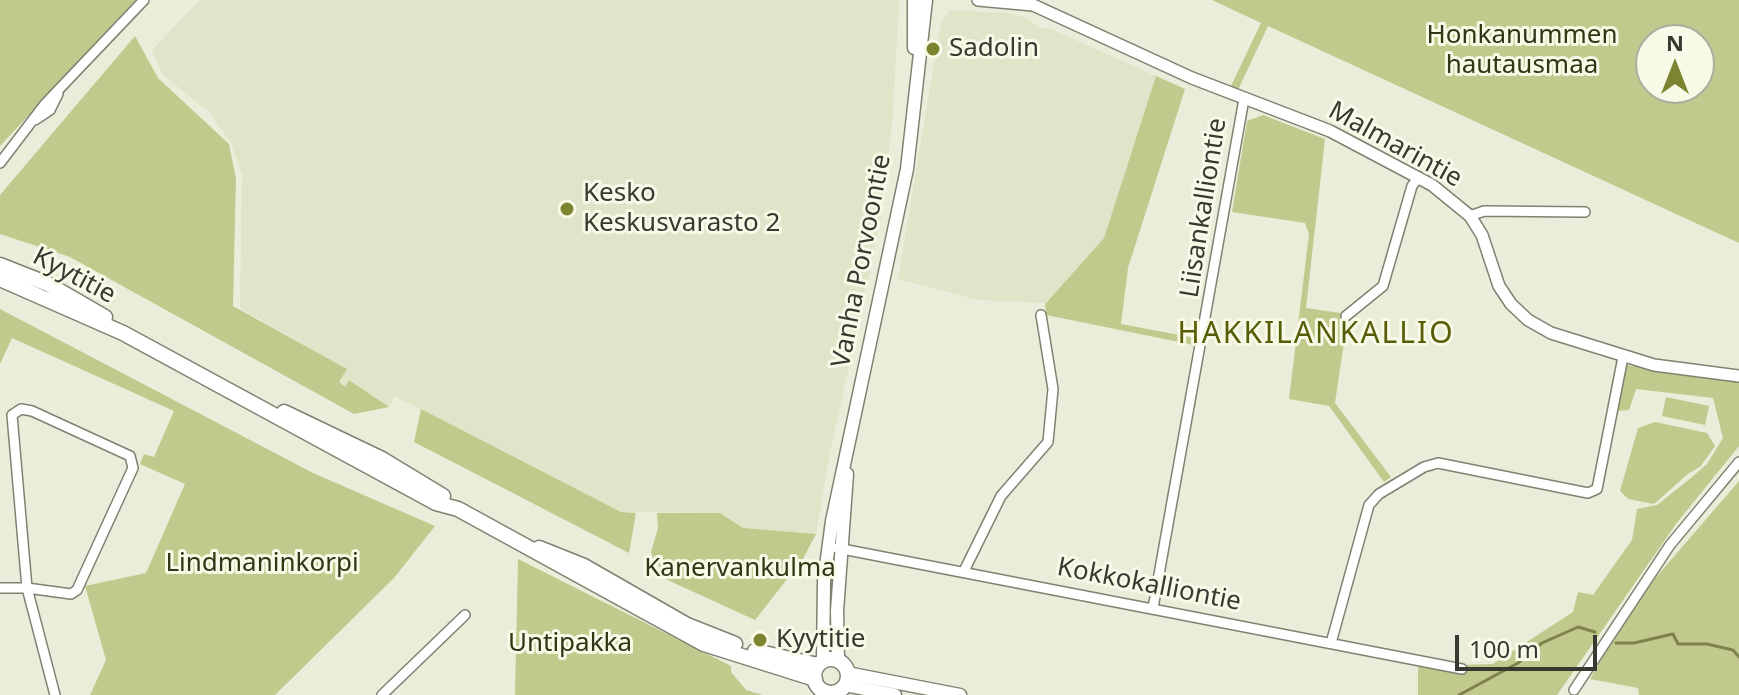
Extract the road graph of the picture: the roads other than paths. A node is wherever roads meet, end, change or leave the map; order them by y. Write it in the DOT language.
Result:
graph roads {
  1 [pos="144,0"];
  2 [pos="914,0"];
  3 [pos="926,0"];
  4 [pos="978,0"];
  5 [pos="1032,2"];
  6 [pos="916,75"];
  7 [pos="1244,99"];
  8 [pos="0,163"];
  9 [pos="1419,177"];
  10 [pos="1585,212"];
  11 [pos="1470,216"];
  12 [pos="0,265"];
  13 [pos="0,279"];
  14 [pos="1041,315"];
  15 [pos="1346,316"];
  16 [pos="123,333"];
  17 [pos="1623,357"];
  18 [pos="1739,376"];
  19 [pos="1739,462"];
  20 [pos="834,548"];
  21 [pos="964,571"];
  22 [pos="0,588"];
  23 [pos="27,588"];
  24 [pos="1153,608"];
  25 [pos="465,615"];
  26 [pos="1331,643"];
  27 [pos="1462,669"];
  28 [pos="834,680"];
  29 [pos="1574,690"];
  30 [pos="55,695"];
  31 [pos="382,695"];
  32 [pos="895,695"];
  33 [pos="960,695"];
  1 -- 8 [label="street"];
  2 -- 6 [label="main road, Vanha Porvoontie"];
  3 -- 6 [label="main road, Vanha Porvoontie"];
  4 -- 5 [label="street, Malmarintie"];
  5 -- 7 [label="street, Malmarintie"];
  6 -- 20 [label="main road, Vanha Porvoontie"];
  7 -- 9 [label="street, Malmarintie"];
  7 -- 24 [label="street, Liisankalliontie"];
  9 -- 11 [label="street, Malmarintie"];
  9 -- 15 [label="street"];
  10 -- 11 [label="street"];
  11 -- 17 [label="street, Malmarintie"];
  12 -- 16 [label="main road, Kyytitie"];
  13 -- 16 [label="main road, Kyytitie"];
  14 -- 21 [label="street"];
  16 -- 28 [label="main road, Kyytitie"];
  17 -- 18 [label="street, Malmarintie"];
  17 -- 26 [label="street"];
  19 -- 29 [label="street"];
  20 -- 21 [label="street, Kokkokalliontie"];
  20 -- 28 [label="main road, Vanha Porvoontie"];
  21 -- 24 [label="street, Kokkokalliontie"];
  22 -- 23 [label="street"];
  23 -- 23 [label="street"];
  23 -- 30 [label="street"];
  24 -- 26 [label="street, Kokkokalliontie"];
  25 -- 31 [label="street"];
  26 -- 27 [label="street, Kokkokalliontie"];
  28 -- 32 [label="main road, Kyytitie"];
  28 -- 33 [label="main road, Kyytitie"];
}
